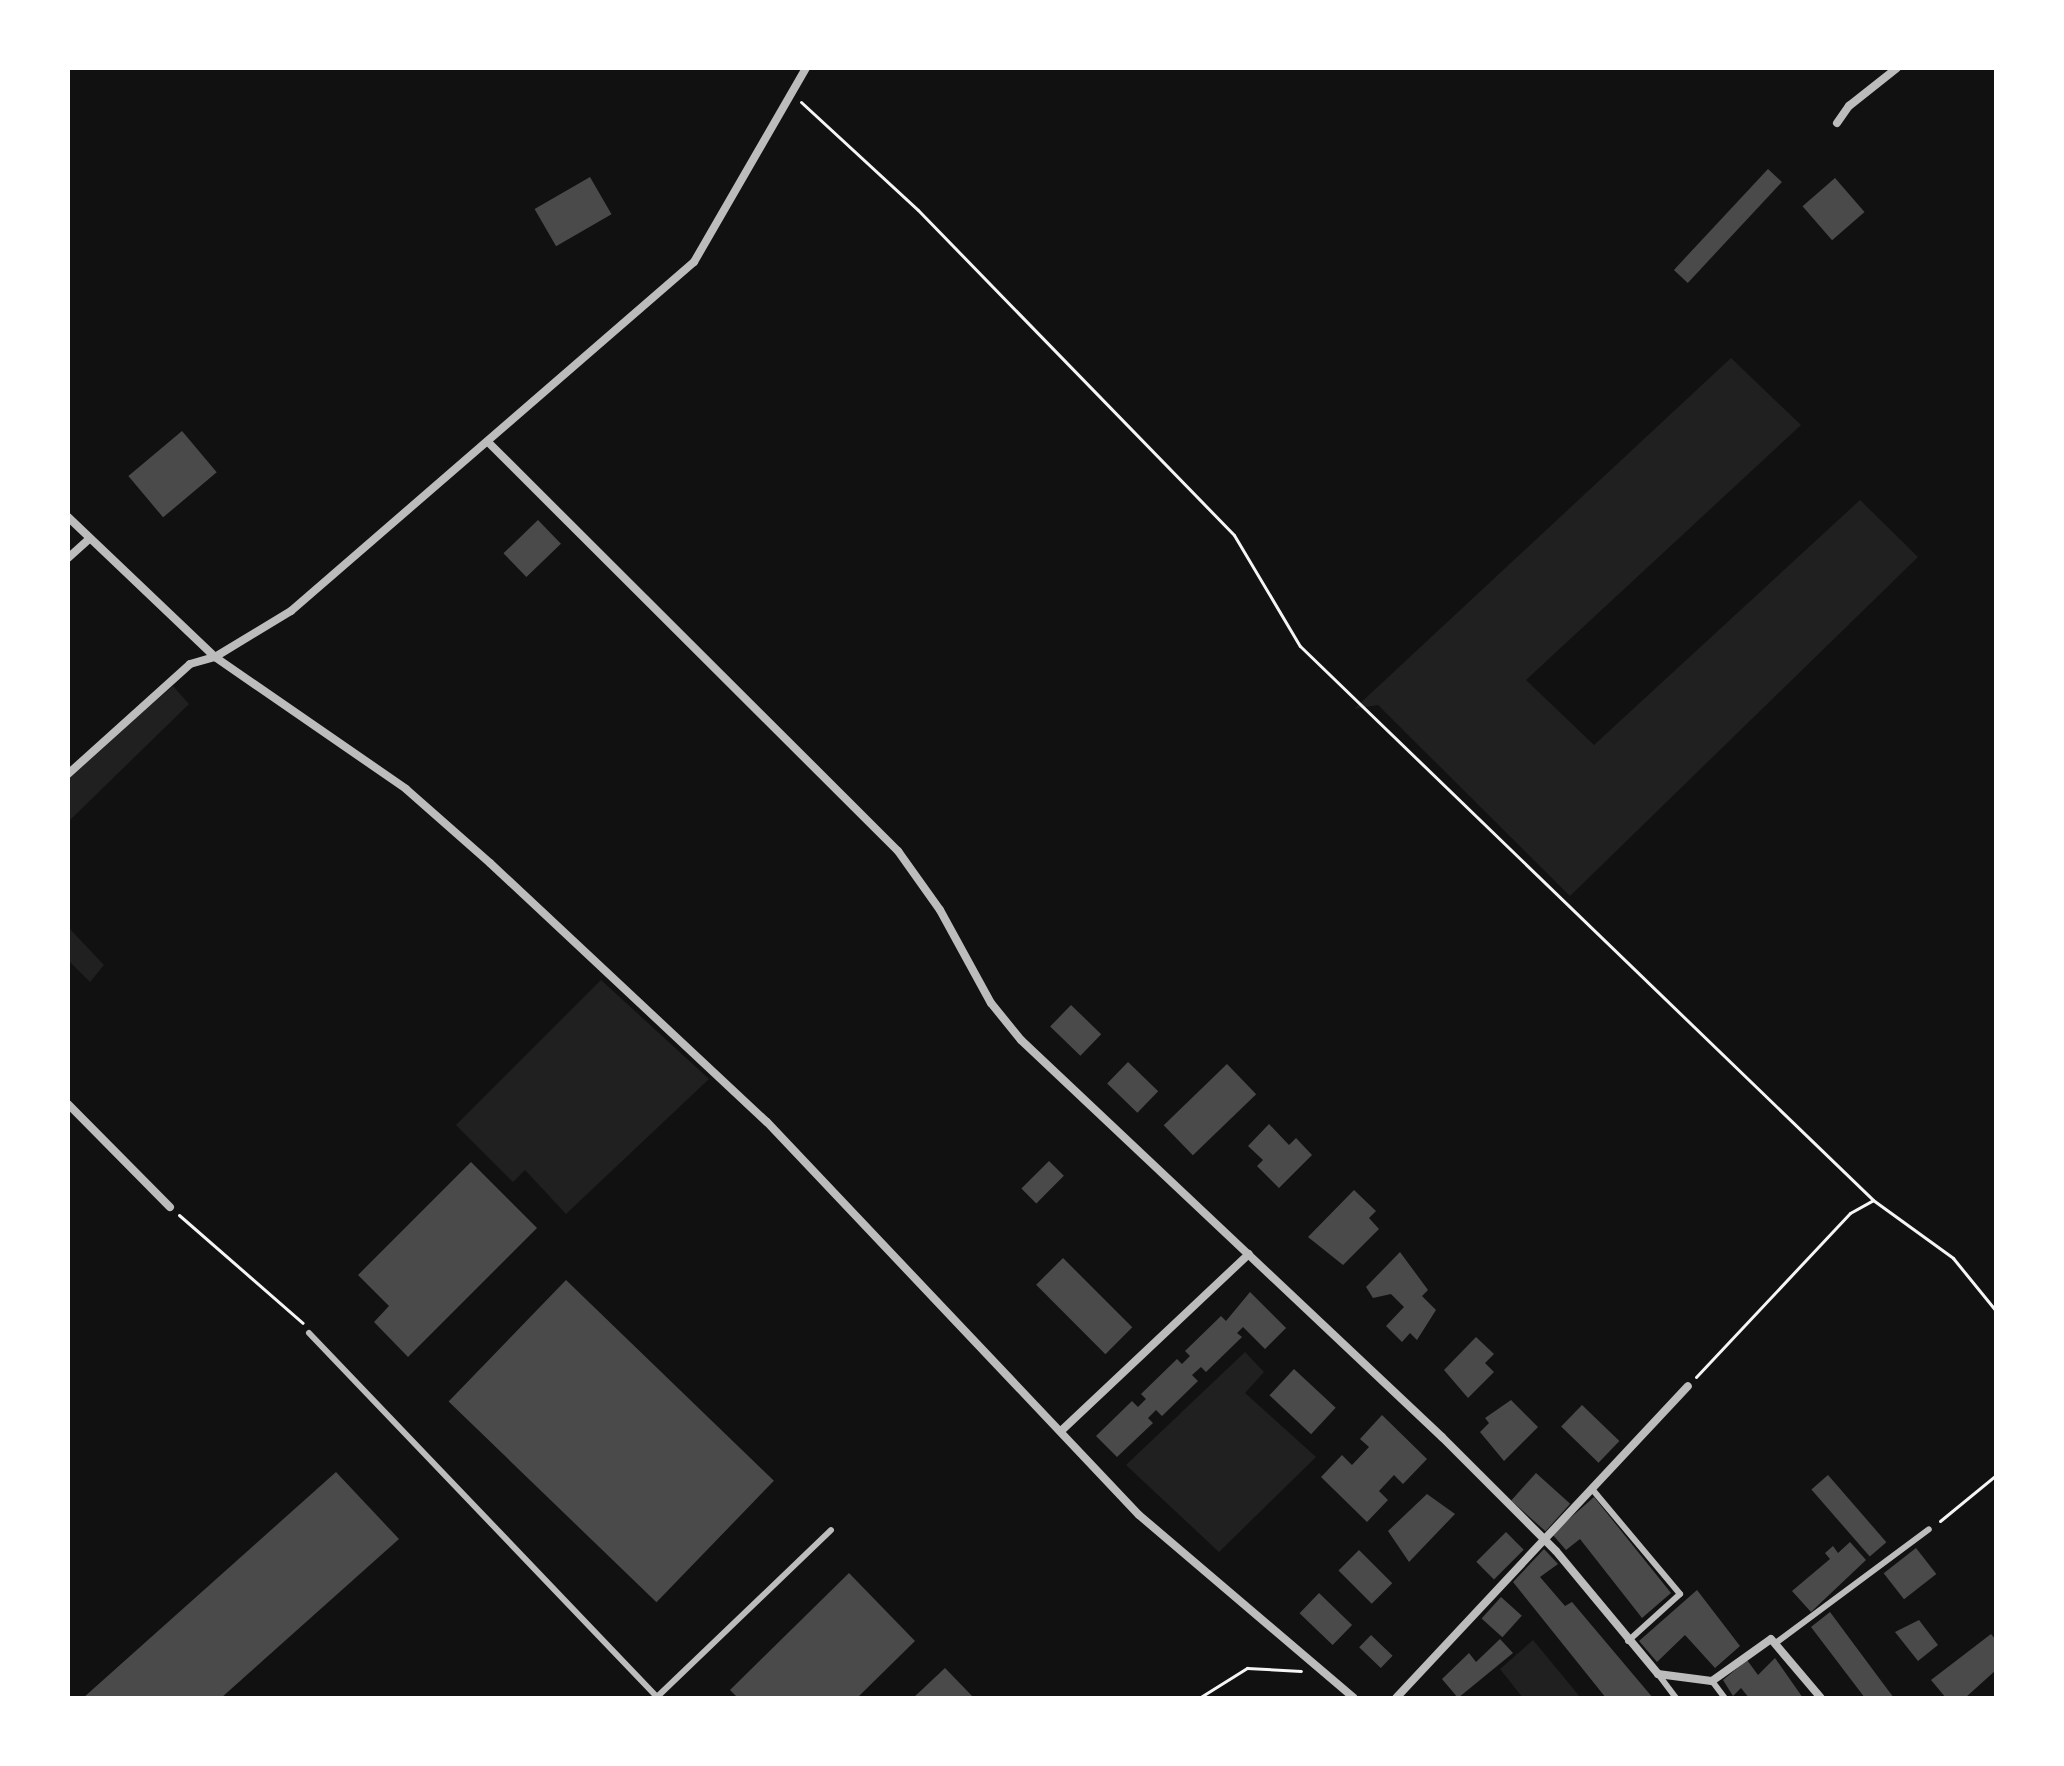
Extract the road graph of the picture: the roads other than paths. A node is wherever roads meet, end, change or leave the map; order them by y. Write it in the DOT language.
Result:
graph roads {
  1 [pos="806,68"];
  2 [pos="1897,68"];
  3 [pos="1837,123"];
  4 [pos="489,443"];
  5 [pos="68,517"];
  6 [pos="89,539"];
  7 [pos="68,558"];
  8 [pos="215,657"];
  9 [pos="68,774"];
  10 [pos="68,1104"];
  11 [pos="170,1207"];
  12 [pos="1249,1254"];
  13 [pos="309,1333"];
  14 [pos="1688,1386"];
  15 [pos="1061,1431"];
  16 [pos="1592,1489"];
  17 [pos="1929,1529"];
  18 [pos="831,1530"];
  19 [pos="1540,1540"];
  20 [pos="1628,1641"];
  21 [pos="1777,1642"];
  22 [pos="1658,1674"];
  23 [pos="1712,1681"];
  24 [pos="657,1697"];
  25 [pos="1354,1698"];
  26 [pos="1396,1698"];
  27 [pos="1676,1698"];
  28 [pos="1725,1698"];
  29 [pos="1821,1698"];
  1 -- 4 [label="street"];
  2 -- 3 [label="street"];
  4 -- 8 [label="street"];
  4 -- 12 [label="street"];
  5 -- 6 [label="street"];
  6 -- 7 [label="street"];
  6 -- 8 [label="street"];
  8 -- 9 [label="street"];
  8 -- 15 [label="street"];
  10 -- 11 [label="street"];
  12 -- 15 [label="street"];
  12 -- 19 [label="street"];
  13 -- 24 [label="lane"];
  14 -- 16 [label="street"];
  15 -- 25 [label="street"];
  16 -- 19 [label="street"];
  16 -- 20 [label="lane"];
  17 -- 21 [label="lane"];
  18 -- 24 [label="lane"];
  19 -- 20 [label="street"];
  19 -- 26 [label="street"];
  20 -- 22 [label="street"];
  21 -- 23 [label="street"];
  21 -- 29 [label="street"];
  22 -- 23 [label="street"];
  22 -- 27 [label="lane"];
  23 -- 28 [label="lane"];
}
